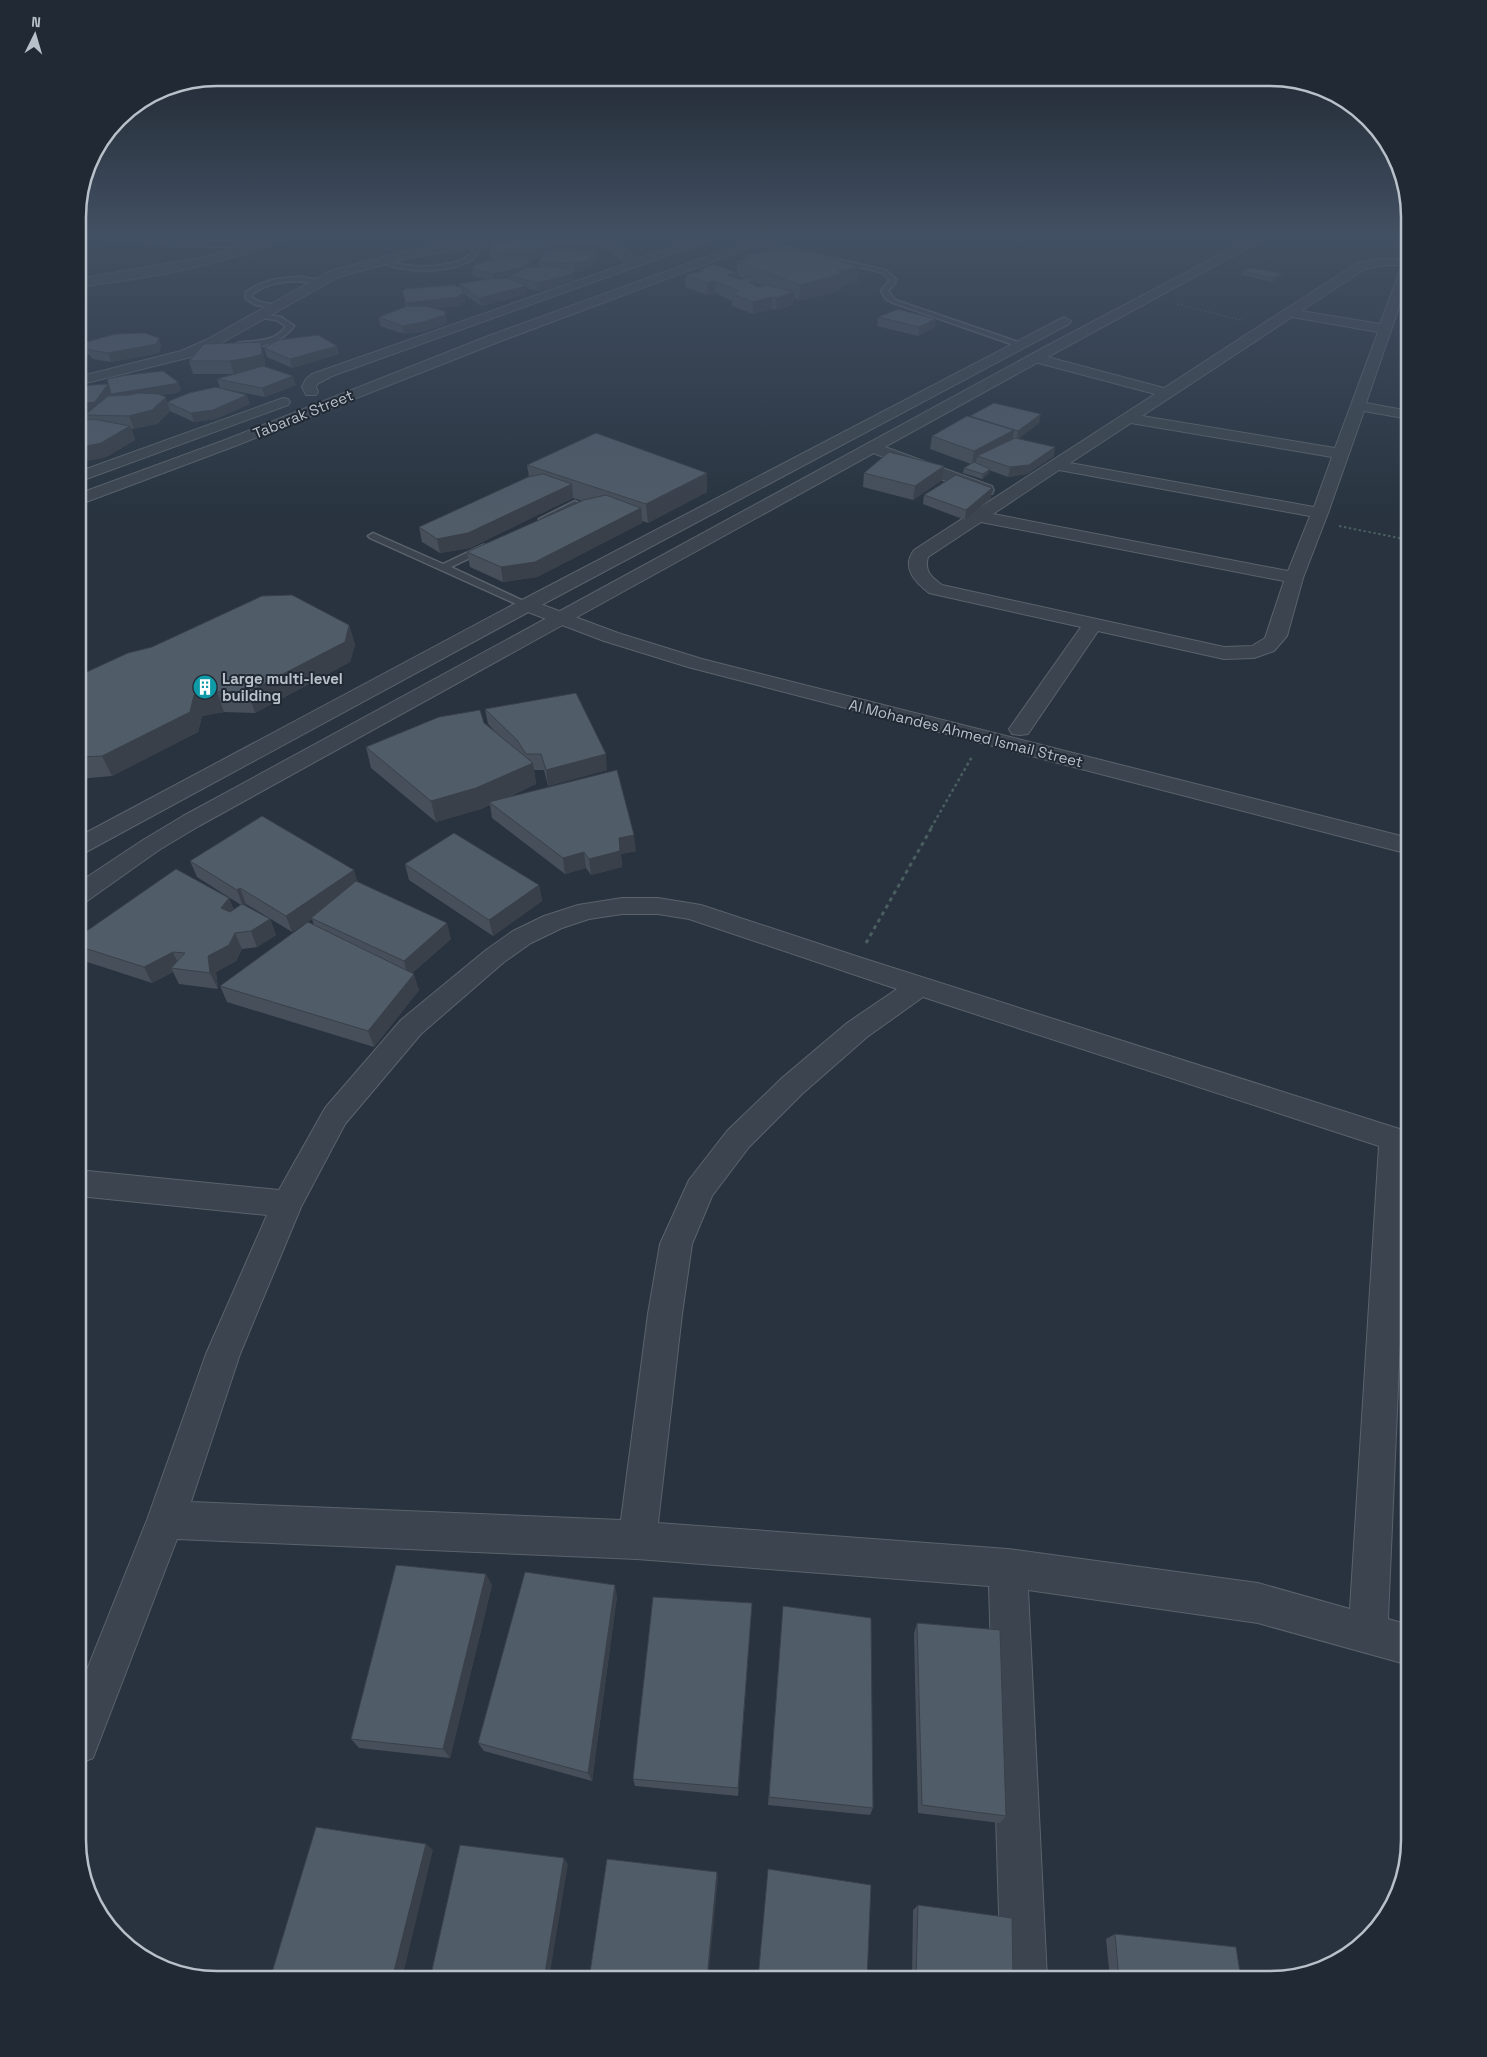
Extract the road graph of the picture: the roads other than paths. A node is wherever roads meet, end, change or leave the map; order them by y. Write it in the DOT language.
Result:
graph roads {
  1 [pos="233,330"];
  2 [pos="288,330"];
  3 [pos="449,330"];
  4 [pos="490,330"];
  5 [pos="517,330"];
  6 [pos="978,330"];
  7 [pos="1047,330"];
  8 [pos="1088,330"];
  9 [pos="1265,330"];
  10 [pos="1386,330"];
  11 [pos="211,343"];
  12 [pos="1020,344"];
  13 [pos="225,345"];
  14 [pos="234,345"];
  15 [pos="1042,355"];
  16 [pos="87,379"];
  17 [pos="1172,390"];
  18 [pos="302,395"];
  19 [pos="903,406"];
  20 [pos="1358,406"];
  21 [pos="1401,413"];
  22 [pos="932,416"];
  23 [pos="1129,418"];
  24 [pos="874,448"];
  25 [pos="1341,454"];
  26 [pos="1056,465"];
  27 [pos="87,474"];
  28 [pos="87,497"];
  29 [pos="1006,498"];
  30 [pos="574,504"];
  31 [pos="977,516"];
  32 [pos="1318,518"];
  33 [pos="531,525"];
  34 [pos="373,536"];
  35 [pos="496,542"];
  36 [pos="444,567"];
  37 [pos="1294,578"];
  38 [pos="547,594"];
  39 [pos="527,605"];
  40 [pos="570,613"];
  41 [pos="1093,624"];
  42 [pos="1020,729"];
  43 [pos="1401,825"];
  44 [pos="87,842"];
  45 [pos="1401,844"];
  46 [pos="87,889"];
  47 [pos="920,986"];
  48 [pos="1401,1141"];
  49 [pos="1401,1155"];
  50 [pos="86,1185"];
  51 [pos="287,1204"];
  52 [pos="166,1520"];
  53 [pos="637,1540"];
  54 [pos="1008,1568"];
  55 [pos="1368,1633"];
  56 [pos="1401,1642"];
  57 [pos="86,1723"];
  58 [pos="1024,1971"];
  1 -- 11 [label="street"];
  2 -- 14 [label="lane"];
  3 -- 18 [label="street"];
  4 -- 18 [label="street, Tabarak Street"];
  5 -- 28 [label="street, Tabarak Street"];
  6 -- 12 [label="lane"];
  7 -- 12 [label="street"];
  8 -- 15 [label="street"];
  9 -- 17 [label="street"];
  10 -- 20 [label="street"];
  11 -- 13 [label="lane"];
  11 -- 16 [label="street"];
  12 -- 19 [label="street"];
  15 -- 17 [label="street"];
  15 -- 22 [label="street"];
  17 -- 23 [label="street"];
  18 -- 27 [label="street, Tabarak Street"];
  19 -- 22 [label="street"];
  19 -- 38 [label="street"];
  20 -- 21 [label="street"];
  20 -- 25 [label="street"];
  22 -- 24 [label="street"];
  23 -- 25 [label="street"];
  23 -- 26 [label="street"];
  24 -- 29 [label="street"];
  24 -- 40 [label="street"];
  25 -- 32 [label="street"];
  26 -- 29 [label="street"];
  26 -- 32 [label="street"];
  29 -- 31 [label="street"];
  30 -- 33 [label="lane"];
  31 -- 37 [label="street"];
  31 -- 41 [label="street"];
  32 -- 37 [label="street"];
  34 -- 36 [label="lane"];
  35 -- 36 [label="lane"];
  36 -- 39 [label="lane"];
  37 -- 41 [label="street"];
  38 -- 39 [label="street"];
  38 -- 40 [label="street, Al Mohandes Ahmed Ismail Street"];
  39 -- 40 [label="street, Al Mohandes Ahmed Ismail Street"];
  39 -- 44 [label="street"];
  40 -- 42 [label="street, Al Mohandes Ahmed Ismail Street"];
  40 -- 45 [label="street, Al Mohandes Ahmed Ismail Street"];
  40 -- 46 [label="street"];
  41 -- 42 [label="street"];
  42 -- 43 [label="street, Al Mohandes Ahmed Ismail Street"];
  47 -- 48 [label="street"];
  47 -- 51 [label="street"];
  47 -- 53 [label="street"];
  49 -- 55 [label="street"];
  50 -- 51 [label="street"];
  51 -- 52 [label="street"];
  52 -- 53 [label="street"];
  52 -- 57 [label="street"];
  53 -- 54 [label="street"];
  54 -- 55 [label="street"];
  54 -- 58 [label="street"];
  55 -- 56 [label="street"];
}
